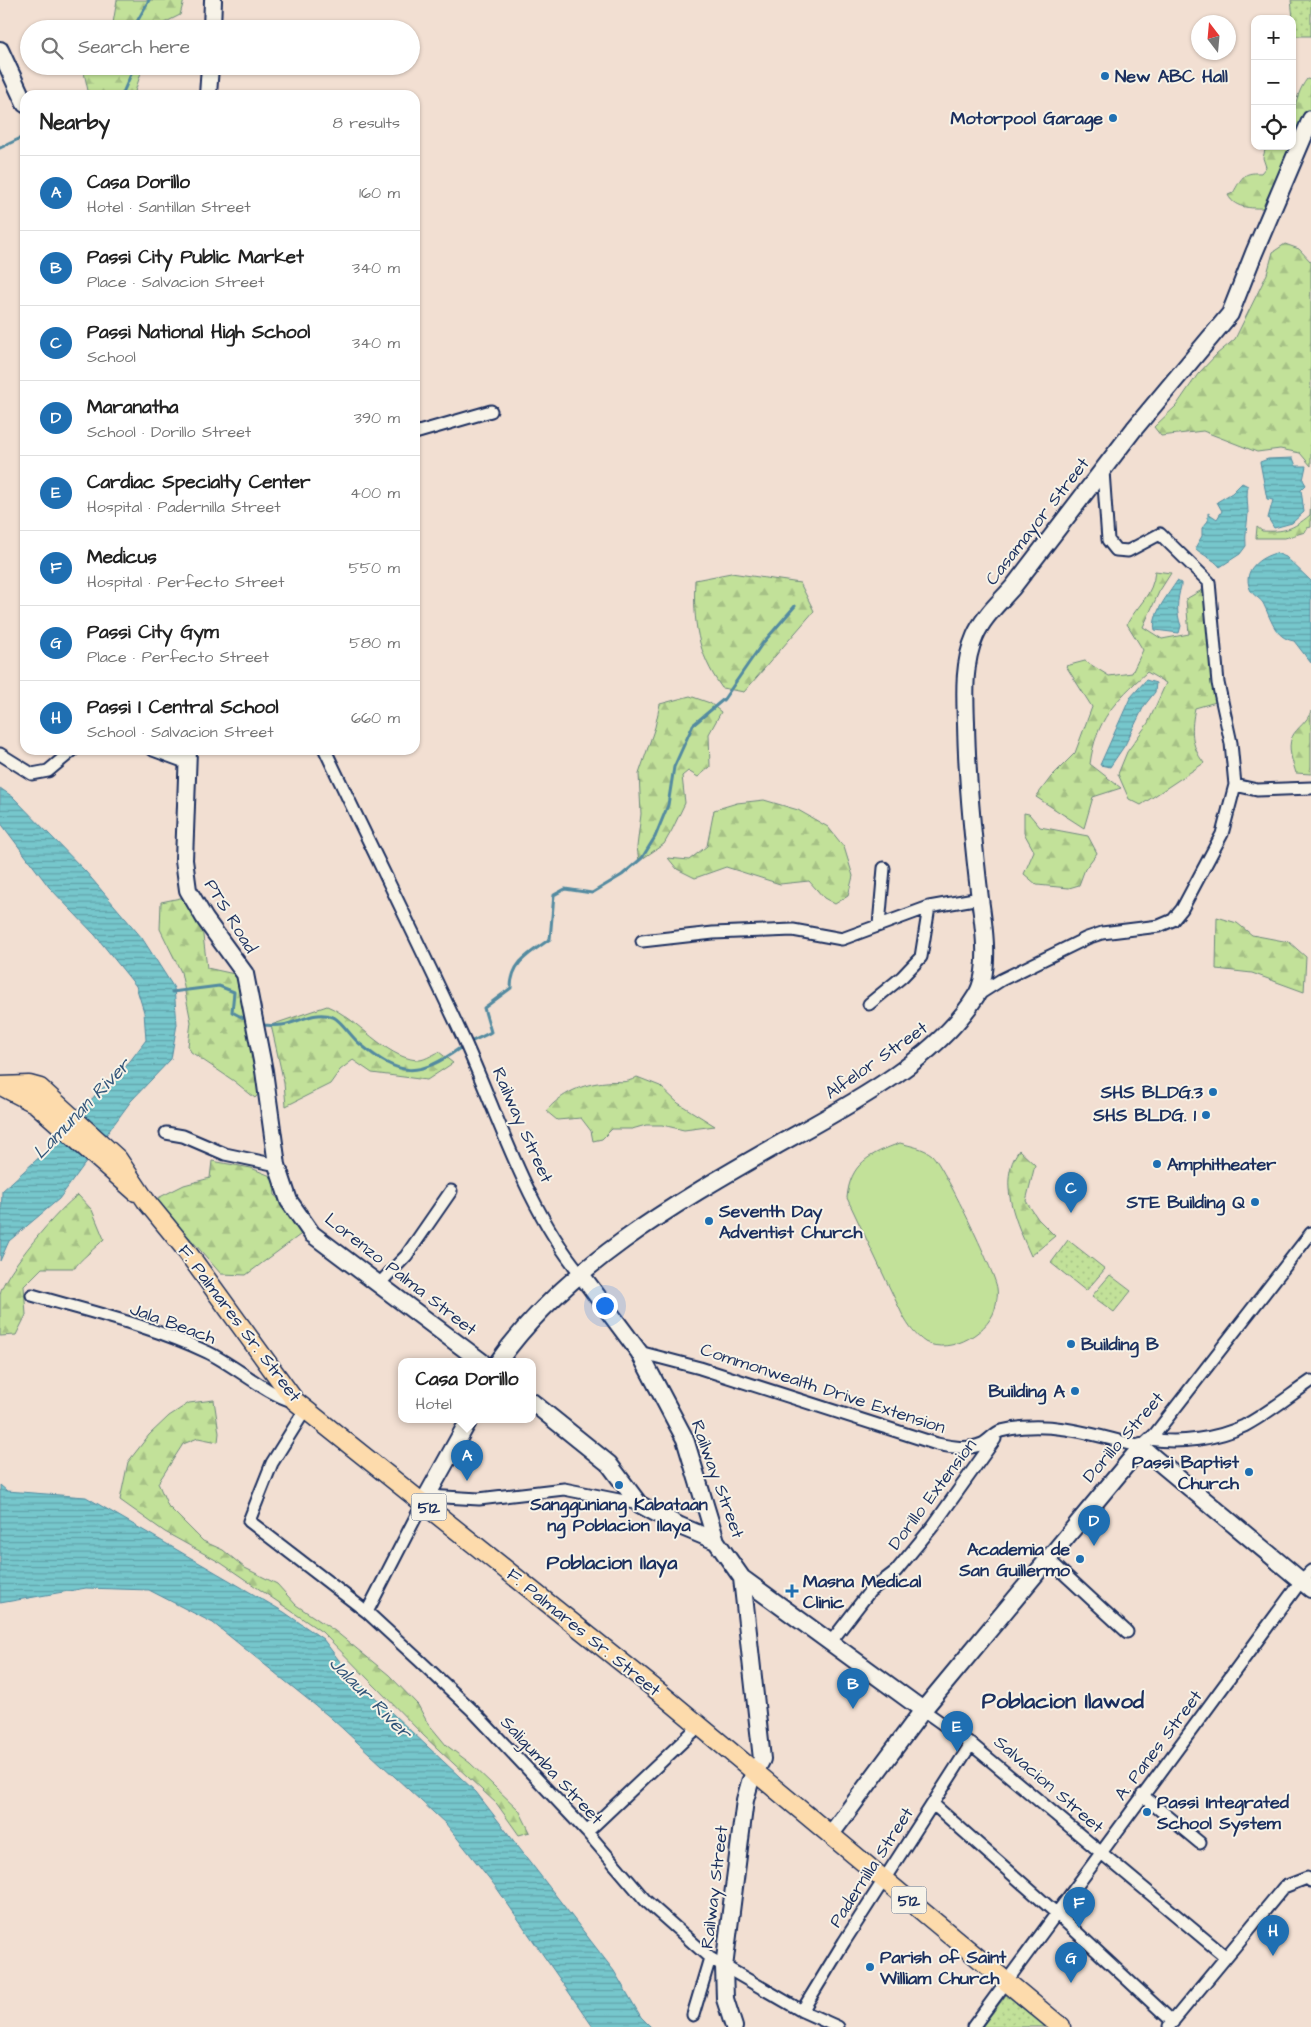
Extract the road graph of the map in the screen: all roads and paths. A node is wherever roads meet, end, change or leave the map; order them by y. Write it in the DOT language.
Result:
graph roads {
  1 [pos="214,0"];
  2 [pos="213,20"];
  3 [pos="0,50"];
  4 [pos="209,75"];
  5 [pos="208,90"];
  6 [pos="20,94"];
  7 [pos="1311,120"];
  8 [pos="491,411"];
  9 [pos="420,432"];
  10 [pos="1103,471"];
  11 [pos="0,754"];
  12 [pos="67,755"];
  13 [pos="327,755"];
  14 [pos="188,756"];
  15 [pos="1235,785"];
  16 [pos="1311,788"];
  17 [pos="884,868"];
  18 [pos="980,898"];
  19 [pos="929,907"];
  20 [pos="879,925"];
  21 [pos="642,941"];
  22 [pos="976,996"];
  23 [pos="869,1004"];
  24 [pos="264,1071"];
  25 [pos="1,1086"];
  26 [pos="166,1133"];
  27 [pos="103,1154"];
  28 [pos="277,1165"];
  29 [pos="451,1191"];
  30 [pos="1311,1234"];
  31 [pos="580,1273"];
  32 [pos="378,1285"];
  33 [pos="32,1295"];
  34 [pos="639,1352"];
  35 [pos="477,1358"];
  36 [pos="501,1358"];
  37 [pos="1311,1381"];
  38 [pos="300,1405"];
  39 [pos="536,1405"];
  40 [pos="467,1423"];
  41 [pos="1000,1432"];
  42 [pos="1145,1443"];
  43 [pos="426,1499"];
  44 [pos="639,1504"];
  45 [pos="716,1541"];
  46 [pos="1047,1558"];
  47 [pos="742,1578"];
  48 [pos="1308,1580"];
  49 [pos="367,1612"];
  50 [pos="1127,1632"];
  51 [pos="830,1643"];
  52 [pos="922,1710"];
  53 [pos="699,1726"];
  54 [pos="972,1744"];
  55 [pos="756,1773"];
  56 [pos="1142,1795"];
  57 [pos="933,1804"];
  58 [pos="586,1832"];
  59 [pos="831,1834"];
  60 [pos="1200,1843"];
  61 [pos="1100,1854"];
  62 [pos="885,1880"];
  63 [pos="1311,1881"];
  64 [pos="1056,1912"];
  65 [pos="710,1958"];
  66 [pos="1226,1958"];
  67 [pos="724,1968"];
  68 [pos="1007,1982"];
  69 [pos="802,2011"];
  70 [pos="693,2015"];
  71 [pos="1170,2024"];
  72 [pos="734,2027"];
  73 [pos="838,2027"];
  74 [pos="973,2027"];
  75 [pos="1061,2027"];
  1 -- 2 [label="street"];
  3 -- 6 [label="street"];
  4 -- 5 [label="street"];
  7 -- 10 [label="street, Casamayor Street"];
  8 -- 9 [label="street"];
  10 -- 15 [label="street"];
  10 -- 18 [label="street, Casamayor Street"];
  11 -- 12 [label="street"];
  13 -- 31 [label="street, Railway Street"];
  14 -- 24 [label="street, PTS Road"];
  15 -- 16 [label="street"];
  15 -- 22 [label="street, Alfelor Street"];
  17 -- 20 [label="street"];
  18 -- 19 [label="street"];
  18 -- 22 [label="street, Casamayor Street"];
  19 -- 20 [label="street"];
  19 -- 23 [label="street"];
  20 -- 21 [label="street"];
  22 -- 31 [label="street, Alfelor Street"];
  24 -- 28 [label="street, Lorenzo Palma Street"];
  25 -- 27 [label="main road, 512"];
  25 -- 27 [label="main road, 512"];
  26 -- 28 [label="street"];
  27 -- 38 [label="main road, F. Palmares Sr. Street / 512"];
  28 -- 32 [label="street, Lorenzo Palma Street"];
  29 -- 32 [label="street"];
  30 -- 42 [label="street, Dorillo Street"];
  31 -- 34 [label="street, Railway Street"];
  31 -- 36 [label="street, Alfelor Street"];
  32 -- 35 [label="street, Lorenzo Palma Street"];
  33 -- 38 [label="street, Jala Beach"];
  34 -- 41 [label="street, Commonwealth Drive Extension"];
  34 -- 45 [label="street, Railway Street"];
  37 -- 42 [label="street, Commonwealth Drive Extension"];
  38 -- 43 [label="main road, F. Palmares Sr. Street / 512"];
  38 -- 49 [label="street, Saligumba Street"];
  39 -- 44 [label="street"];
  40 -- 43 [label="street"];
  41 -- 42 [label="street, Commonwealth Drive Extension"];
  41 -- 51 [label="street, Dorillo Extension"];
  42 -- 46 [label="street, Dorillo Street"];
  42 -- 48 [label="street"];
  43 -- 44 [label="street"];
  43 -- 49 [label="street"];
  43 -- 53 [label="main road, F. Palmares Sr. Street / 512"];
  44 -- 45 [label="street"];
  45 -- 47 [label="street, Railway Street"];
  46 -- 50 [label="street"];
  46 -- 52 [label="street, Dorillo Street"];
  47 -- 51 [label="street, Salvacion Street"];
  47 -- 55 [label="street, Railway Street"];
  48 -- 56 [label="street, A. Panes Street"];
  49 -- 58 [label="street, Saligumba Street"];
  51 -- 52 [label="street, Salvacion Street"];
  52 -- 54 [label="street, Salvacion Street"];
  52 -- 59 [label="street, Dorillo Street"];
  53 -- 55 [label="main road, F. Palmares Sr. Street / 512"];
  53 -- 58 [label="street"];
  54 -- 57 [label="street, Padernilla Street"];
  54 -- 61 [label="street, Salvacion Street"];
  55 -- 59 [label="main road, F. Palmares Sr. Street / 512"];
  55 -- 67 [label="street, Railway Street"];
  56 -- 60 [label="street"];
  56 -- 61 [label="street, A. Panes Street"];
  57 -- 62 [label="street, Padernilla Street"];
  57 -- 64 [label="street"];
  58 -- 65 [label="street, Saligumba Street"];
  59 -- 62 [label="main road, F. Palmares Sr. Street / 512"];
  61 -- 64 [label="street, A. Panes Street"];
  61 -- 66 [label="street, Salvacion Street"];
  62 -- 68 [label="main road, F. Palmares Sr. Street / 512"];
  62 -- 69 [label="street, Padernilla Street"];
  63 -- 66 [label="street"];
  64 -- 68 [label="street, A. Panes Street"];
  64 -- 71 [label="street"];
  65 -- 67 [label="street, Saligumba Street"];
  65 -- 70 [label="street"];
  66 -- 71 [label="street"];
  67 -- 69 [label="street, Saligumba Street"];
  67 -- 72 [label="street, Railway Street"];
  68 -- 74 [label="street, A. Panes Street"];
  68 -- 75 [label="main road, F. Palmares Sr. Street / 512"];
  69 -- 73 [label="street, Saligumba Street"];
}
